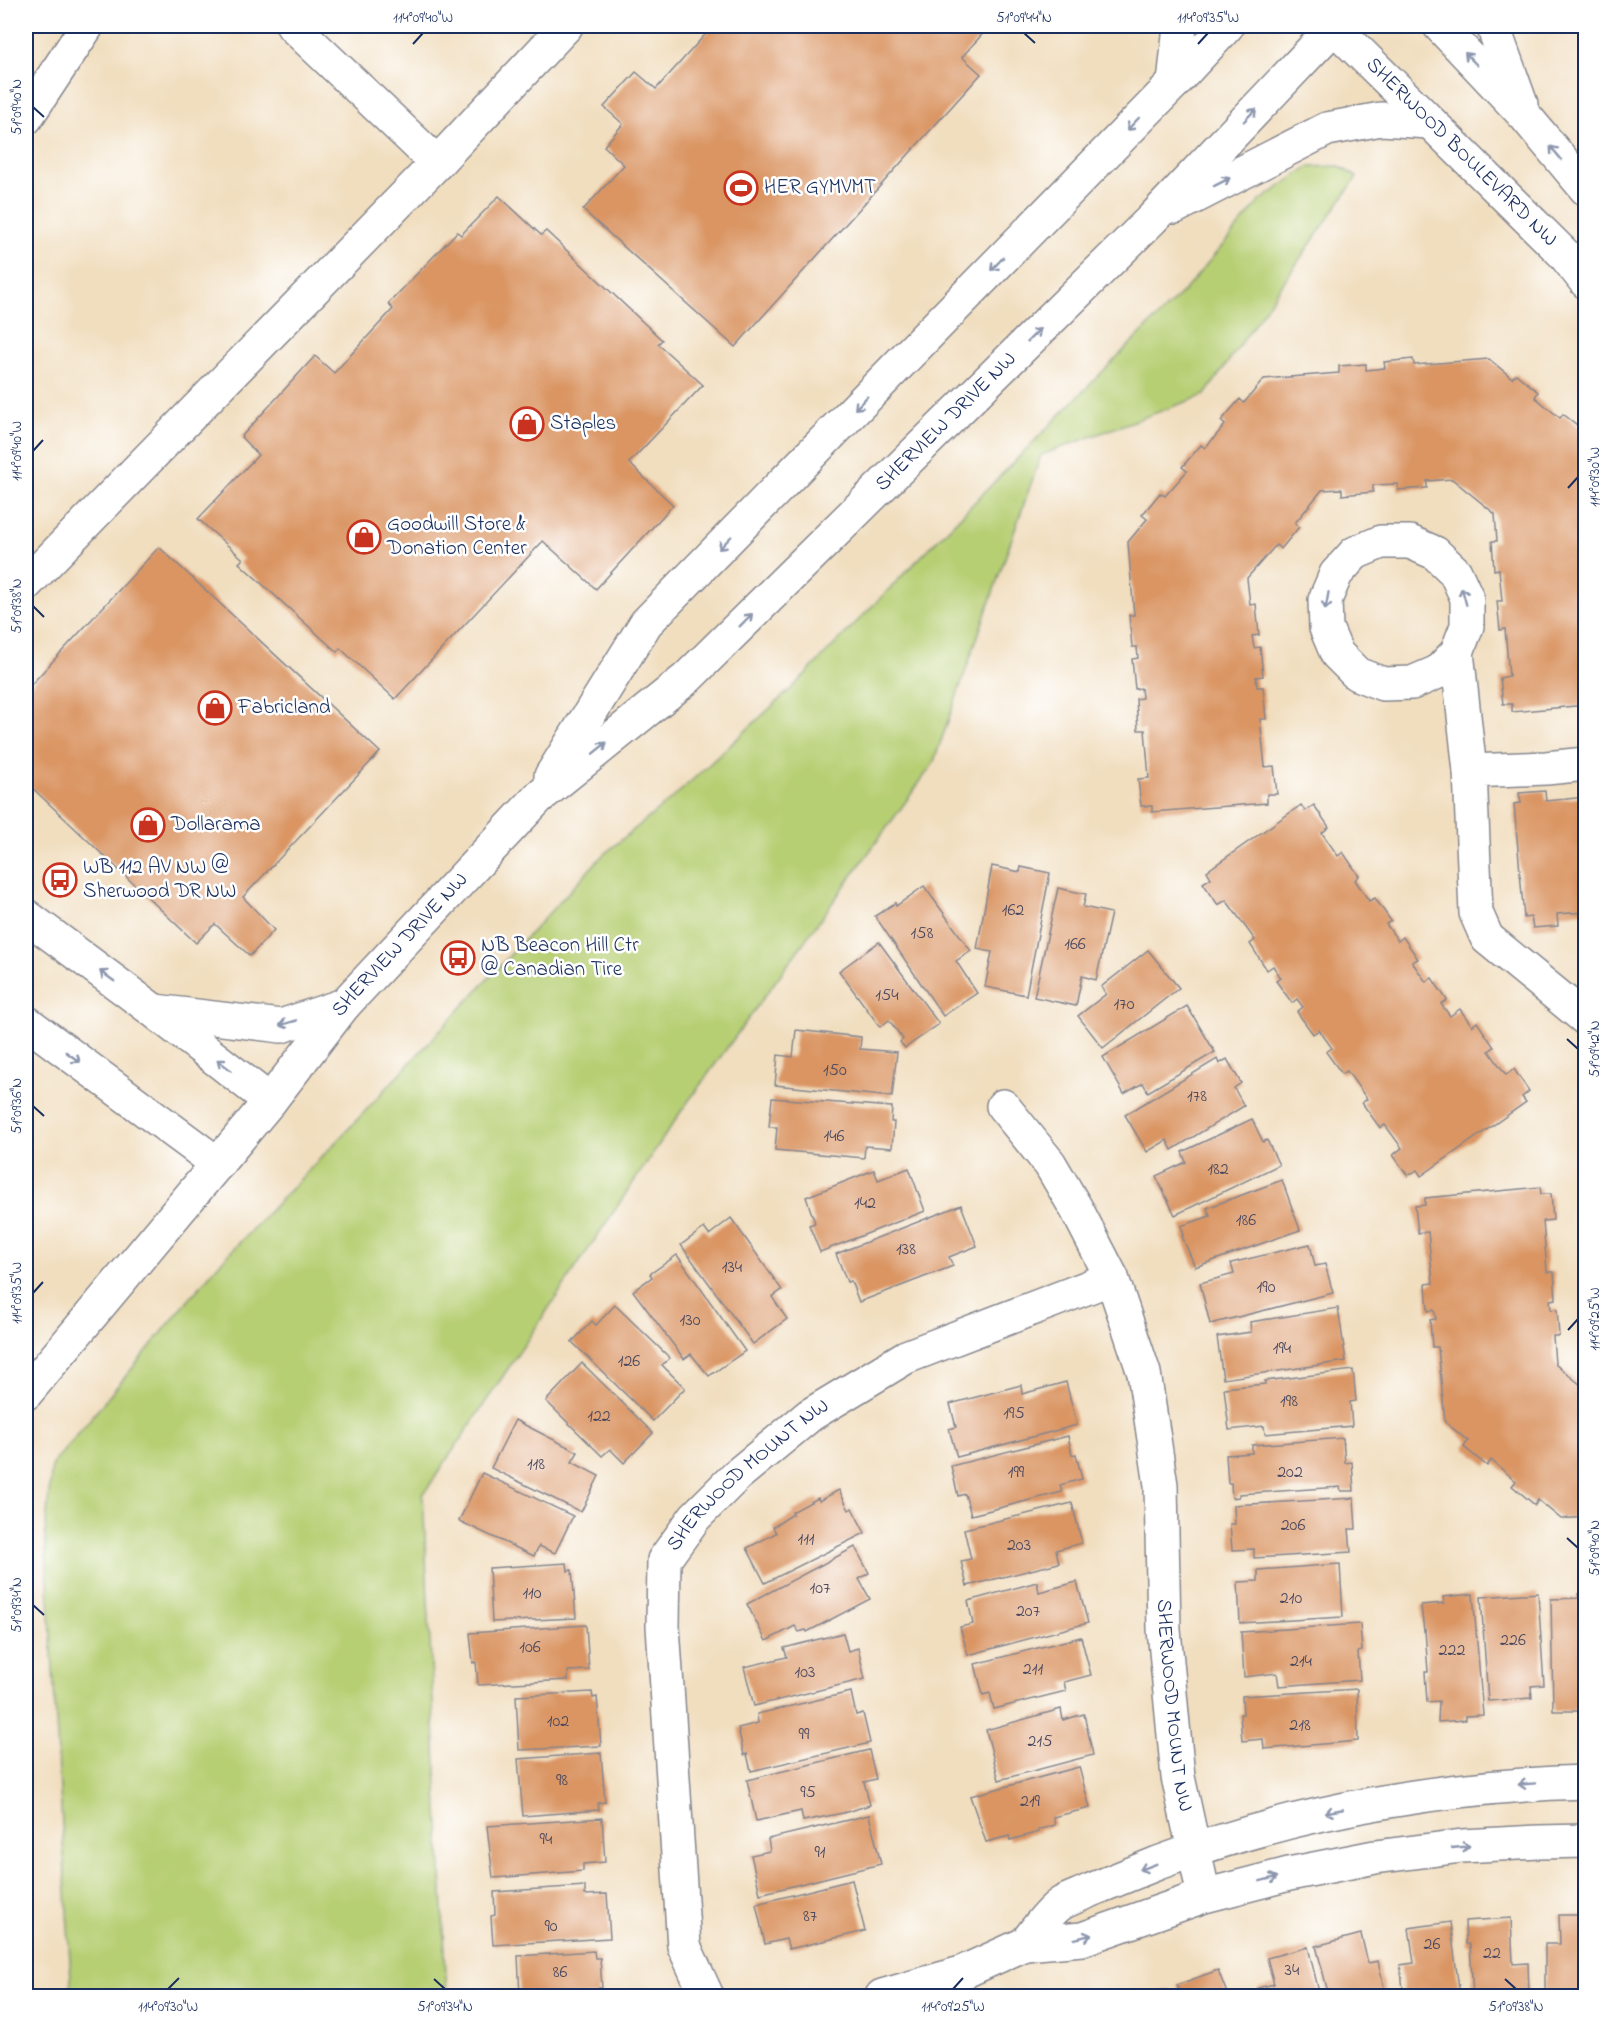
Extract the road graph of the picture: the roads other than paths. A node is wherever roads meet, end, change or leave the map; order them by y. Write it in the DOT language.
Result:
graph roads {
  1 [pos="87,26"];
  2 [pos="293,26"];
  3 [pos="566,26"];
  4 [pos="1180,26"];
  5 [pos="1227,26"];
  6 [pos="1334,26"];
  7 [pos="1440,26"];
  8 [pos="1493,26"];
  9 [pos="1174,83"];
  10 [pos="1526,117"];
  11 [pos="26,118"];
  12 [pos="1429,122"];
  13 [pos="437,163"];
  14 [pos="1586,189"];
  15 [pos="1152,219"];
  16 [pos="1586,282"];
  17 [pos="26,584"];
  18 [pos="1457,652"];
  19 [pos="1586,764"];
  20 [pos="1470,771"];
  21 [pos="538,798"];
  22 [pos="26,916"];
  23 [pos="344,1005"];
  24 [pos="154,1011"];
  25 [pos="1586,1018"];
  26 [pos="26,1022"];
  27 [pos="270,1101"];
  28 [pos="1003,1106"];
  29 [pos="218,1164"];
  30 [pos="1112,1278"];
  31 [pos="26,1393"];
  32 [pos="1586,1782"];
  33 [pos="1586,1841"];
  34 [pos="1193,1850"];
  35 [pos="1204,1896"];
  36 [pos="1025,1944"];
  37 [pos="706,1996"];
  38 [pos="882,1996"];
  1 -- 11 [label="street"];
  2 -- 13 [label="street"];
  3 -- 13 [label="street"];
  4 -- 9 [label="street"];
  5 -- 9 [label="street, SHERVIEW DRIVE NW"];
  6 -- 12 [label="street, SHERWOOD BOULEVARD NW"];
  15 -- 6 [label="street, SHERVIEW DRIVE NW, one-way"];
  10 -- 7 [label="street, one-way"];
  8 -- 10 [label="street"];
  9 -- 21 [label="street, SHERVIEW DRIVE NW, one-way"];
  14 -- 10 [label="street, one-way"];
  15 -- 12 [label="street, one-way"];
  12 -- 16 [label="street, SHERWOOD BOULEVARD NW"];
  13 -- 17 [label="street"];
  21 -- 15 [label="street, SHERVIEW DRIVE NW, one-way"];
  18 -- 18 [label="street, one-way"];
  18 -- 20 [label="street"];
  19 -- 20 [label="street"];
  20 -- 25 [label="street"];
  21 -- 23 [label="street, SHERVIEW DRIVE NW"];
  24 -- 22 [label="street, one-way"];
  23 -- 24 [label="street, one-way"];
  23 -- 27 [label="street, SHERVIEW DRIVE NW"];
  27 -- 24 [label="street, one-way"];
  26 -- 29 [label="street, one-way"];
  27 -- 29 [label="street, SHERVIEW DRIVE NW"];
  28 -- 30 [label="street, SHERWOOD MOUNT NW"];
  29 -- 31 [label="street, SHERVIEW DRIVE NW"];
  30 -- 34 [label="street, SHERWOOD MOUNT NW"];
  30 -- 37 [label="street, SHERWOOD MOUNT NW"];
  32 -- 34 [label="street, one-way"];
  35 -- 33 [label="street, one-way"];
  34 -- 35 [label="street, SHERWOOD MOUNT NW"];
  34 -- 36 [label="street, one-way"];
  36 -- 35 [label="street, one-way"];
  36 -- 38 [label="street"];
}
